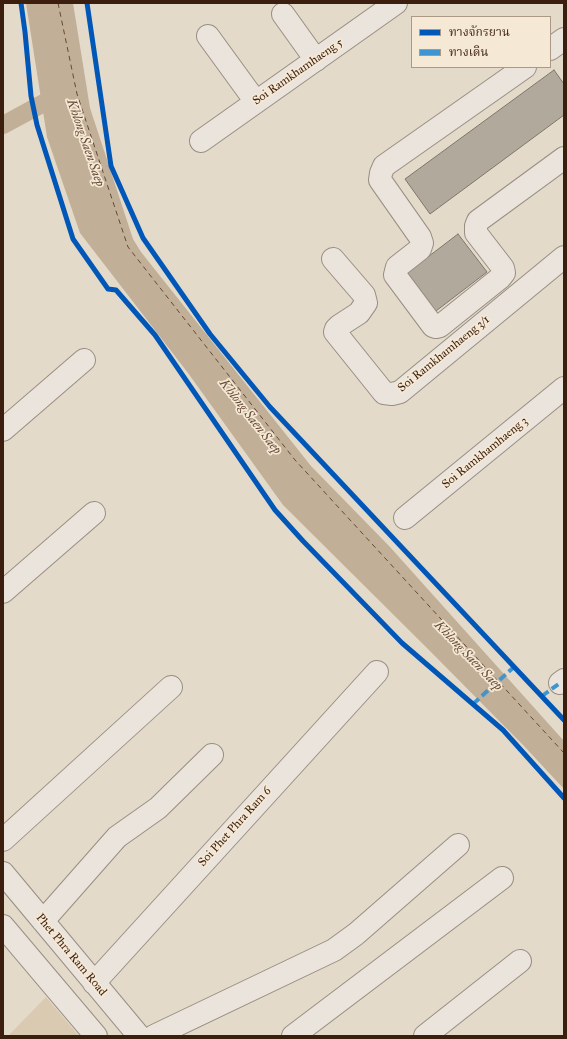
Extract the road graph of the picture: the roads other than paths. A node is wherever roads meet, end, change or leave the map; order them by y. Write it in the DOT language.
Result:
graph roads {
  1 [pos="396,3"];
  2 [pos="283,14"];
  3 [pos="208,36"];
  4 [pos="564,40"];
  5 [pos="551,48"];
  6 [pos="316,60"];
  7 [pos="524,68"];
  8 [pos="256,102"];
  9 [pos="201,141"];
  10 [pos="564,158"];
  11 [pos="564,257"];
  12 [pos="333,259"];
  13 [pos="84,360"];
  14 [pos="564,388"];
  15 [pos="3,430"];
  16 [pos="94,513"];
  17 [pos="405,518"];
  18 [pos="3,592"];
  19 [pos="377,672"];
  20 [pos="171,687"];
  21 [pos="212,755"];
  22 [pos="3,840"];
  23 [pos="458,845"];
  24 [pos="3,873"];
  25 [pos="502,878"];
  26 [pos="43,921"];
  27 [pos="3,926"];
  28 [pos="520,961"];
  29 [pos="94,983"];
  30 [pos="96,1036"];
  31 [pos="139,1036"];
  32 [pos="154,1036"];
  33 [pos="293,1036"];
  34 [pos="425,1036"];
  1 -- 6 [label="street, Soi Ramkhamhaeng 5"];
  2 -- 6 [label="street"];
  3 -- 8 [label="street"];
  4 -- 5 [label="street"];
  6 -- 8 [label="street, Soi Ramkhamhaeng 5"];
  7 -- 10 [label="street"];
  8 -- 9 [label="street, Soi Ramkhamhaeng 5"];
  11 -- 12 [label="street, Soi Ramkhamhaeng 3/1"];
  13 -- 15 [label="street"];
  14 -- 17 [label="street, Soi Ramkhamhaeng 3"];
  16 -- 18 [label="street"];
  19 -- 29 [label="street, Soi Phet Phra Ram 6"];
  20 -- 22 [label="street"];
  21 -- 26 [label="street"];
  23 -- 32 [label="street"];
  24 -- 26 [label="street, Phet Phra Ram Road"];
  25 -- 33 [label="street"];
  26 -- 29 [label="street, Phet Phra Ram Road"];
  27 -- 30 [label="street"];
  28 -- 34 [label="street"];
  29 -- 31 [label="street, Phet Phra Ram Road"];
}
